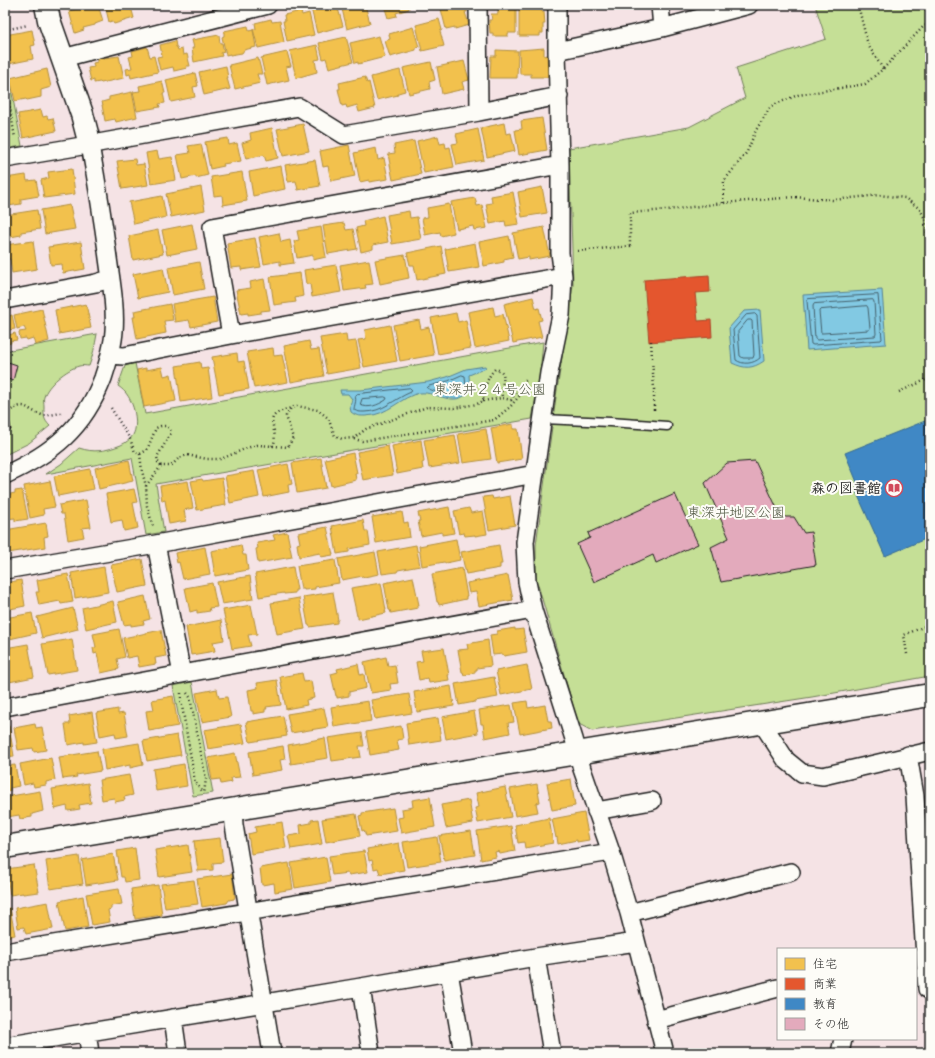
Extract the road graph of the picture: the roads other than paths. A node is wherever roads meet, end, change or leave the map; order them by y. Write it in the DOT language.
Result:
graph roads {
  1 [pos="46,5"];
  2 [pos="268,5"];
  3 [pos="478,5"];
  4 [pos="557,5"];
  5 [pos="660,5"];
  6 [pos="749,5"];
  7 [pos="662,28"];
  8 [pos="557,51"];
  9 [pos="63,58"];
  10 [pos="559,96"];
  11 [pos="479,112"];
  12 [pos="90,145"];
  13 [pos="10,158"];
  14 [pos="560,165"];
  15 [pos="563,276"];
  16 [pos="110,279"];
  17 [pos="5,300"];
  18 [pos="231,335"];
  19 [pos="110,355"];
  20 [pos="543,419"];
  21 [pos="667,426"];
  22 [pos="536,474"];
  23 [pos="5,475"];
  24 [pos="156,544"];
  25 [pos="5,570"];
  26 [pos="534,610"];
  27 [pos="182,679"];
  28 [pos="930,695"];
  29 [pos="5,707"];
  30 [pos="762,723"];
  31 [pos="930,751"];
  32 [pos="578,753"];
  33 [pos="908,756"];
  34 [pos="652,802"];
  35 [pos="232,809"];
  36 [pos="596,811"];
  37 [pos="5,847"];
  38 [pos="612,852"];
  39 [pos="791,872"];
  40 [pos="249,912"];
  41 [pos="629,913"];
  42 [pos="636,942"];
  43 [pos="5,952"];
  44 [pos="536,957"];
  45 [pos="449,972"];
  46 [pos="361,987"];
  47 [pos="777,988"];
  48 [pos="924,990"];
  49 [pos="264,1003"];
  50 [pos="173,1018"];
  51 [pos="656,1020"];
  52 [pos="87,1032"];
  53 [pos="843,1040"];
  54 [pos="5,1046"];
  55 [pos="90,1053"];
  56 [pos="178,1053"];
  57 [pos="272,1053"];
  58 [pos="371,1053"];
  59 [pos="462,1053"];
  60 [pos="552,1053"];
  61 [pos="665,1053"];
  62 [pos="840,1053"];
  1 -- 9 [label="street"];
  2 -- 9 [label="street"];
  3 -- 11 [label="street"];
  4 -- 8 [label="street"];
  5 -- 7 [label="street"];
  6 -- 7 [label="street"];
  7 -- 8 [label="street"];
  8 -- 10 [label="street"];
  9 -- 12 [label="street"];
  10 -- 11 [label="street"];
  10 -- 14 [label="street"];
  11 -- 12 [label="street"];
  12 -- 13 [label="street"];
  12 -- 16 [label="street"];
  14 -- 15 [label="street"];
  14 -- 18 [label="street"];
  15 -- 18 [label="street"];
  15 -- 20 [label="street"];
  16 -- 17 [label="street"];
  16 -- 19 [label="street"];
  18 -- 19 [label="street"];
  19 -- 23 [label="street"];
  20 -- 21 [label="lane"];
  20 -- 22 [label="street"];
  22 -- 24 [label="street"];
  22 -- 26 [label="street"];
  24 -- 25 [label="street"];
  24 -- 27 [label="street"];
  26 -- 27 [label="street"];
  26 -- 32 [label="street"];
  27 -- 29 [label="street"];
  28 -- 30 [label="street"];
  30 -- 32 [label="street"];
  30 -- 33 [label="street"];
  31 -- 33 [label="street"];
  32 -- 35 [label="street"];
  32 -- 36 [label="street"];
  33 -- 48 [label="street"];
  34 -- 36 [label="street"];
  35 -- 37 [label="street"];
  35 -- 40 [label="street"];
  36 -- 38 [label="street"];
  38 -- 40 [label="street"];
  38 -- 41 [label="street"];
  39 -- 41 [label="street"];
  40 -- 43 [label="street"];
  40 -- 49 [label="street"];
  41 -- 42 [label="street"];
  42 -- 44 [label="street"];
  42 -- 51 [label="street"];
  44 -- 45 [label="street"];
  44 -- 60 [label="street"];
  45 -- 46 [label="street"];
  45 -- 59 [label="street"];
  46 -- 49 [label="street"];
  46 -- 58 [label="street"];
  47 -- 51 [label="street"];
  49 -- 50 [label="street"];
  49 -- 57 [label="street"];
  50 -- 52 [label="street"];
  50 -- 56 [label="street"];
  51 -- 61 [label="street"];
  52 -- 54 [label="street"];
  52 -- 55 [label="street"];
  53 -- 62 [label="street"];
}
